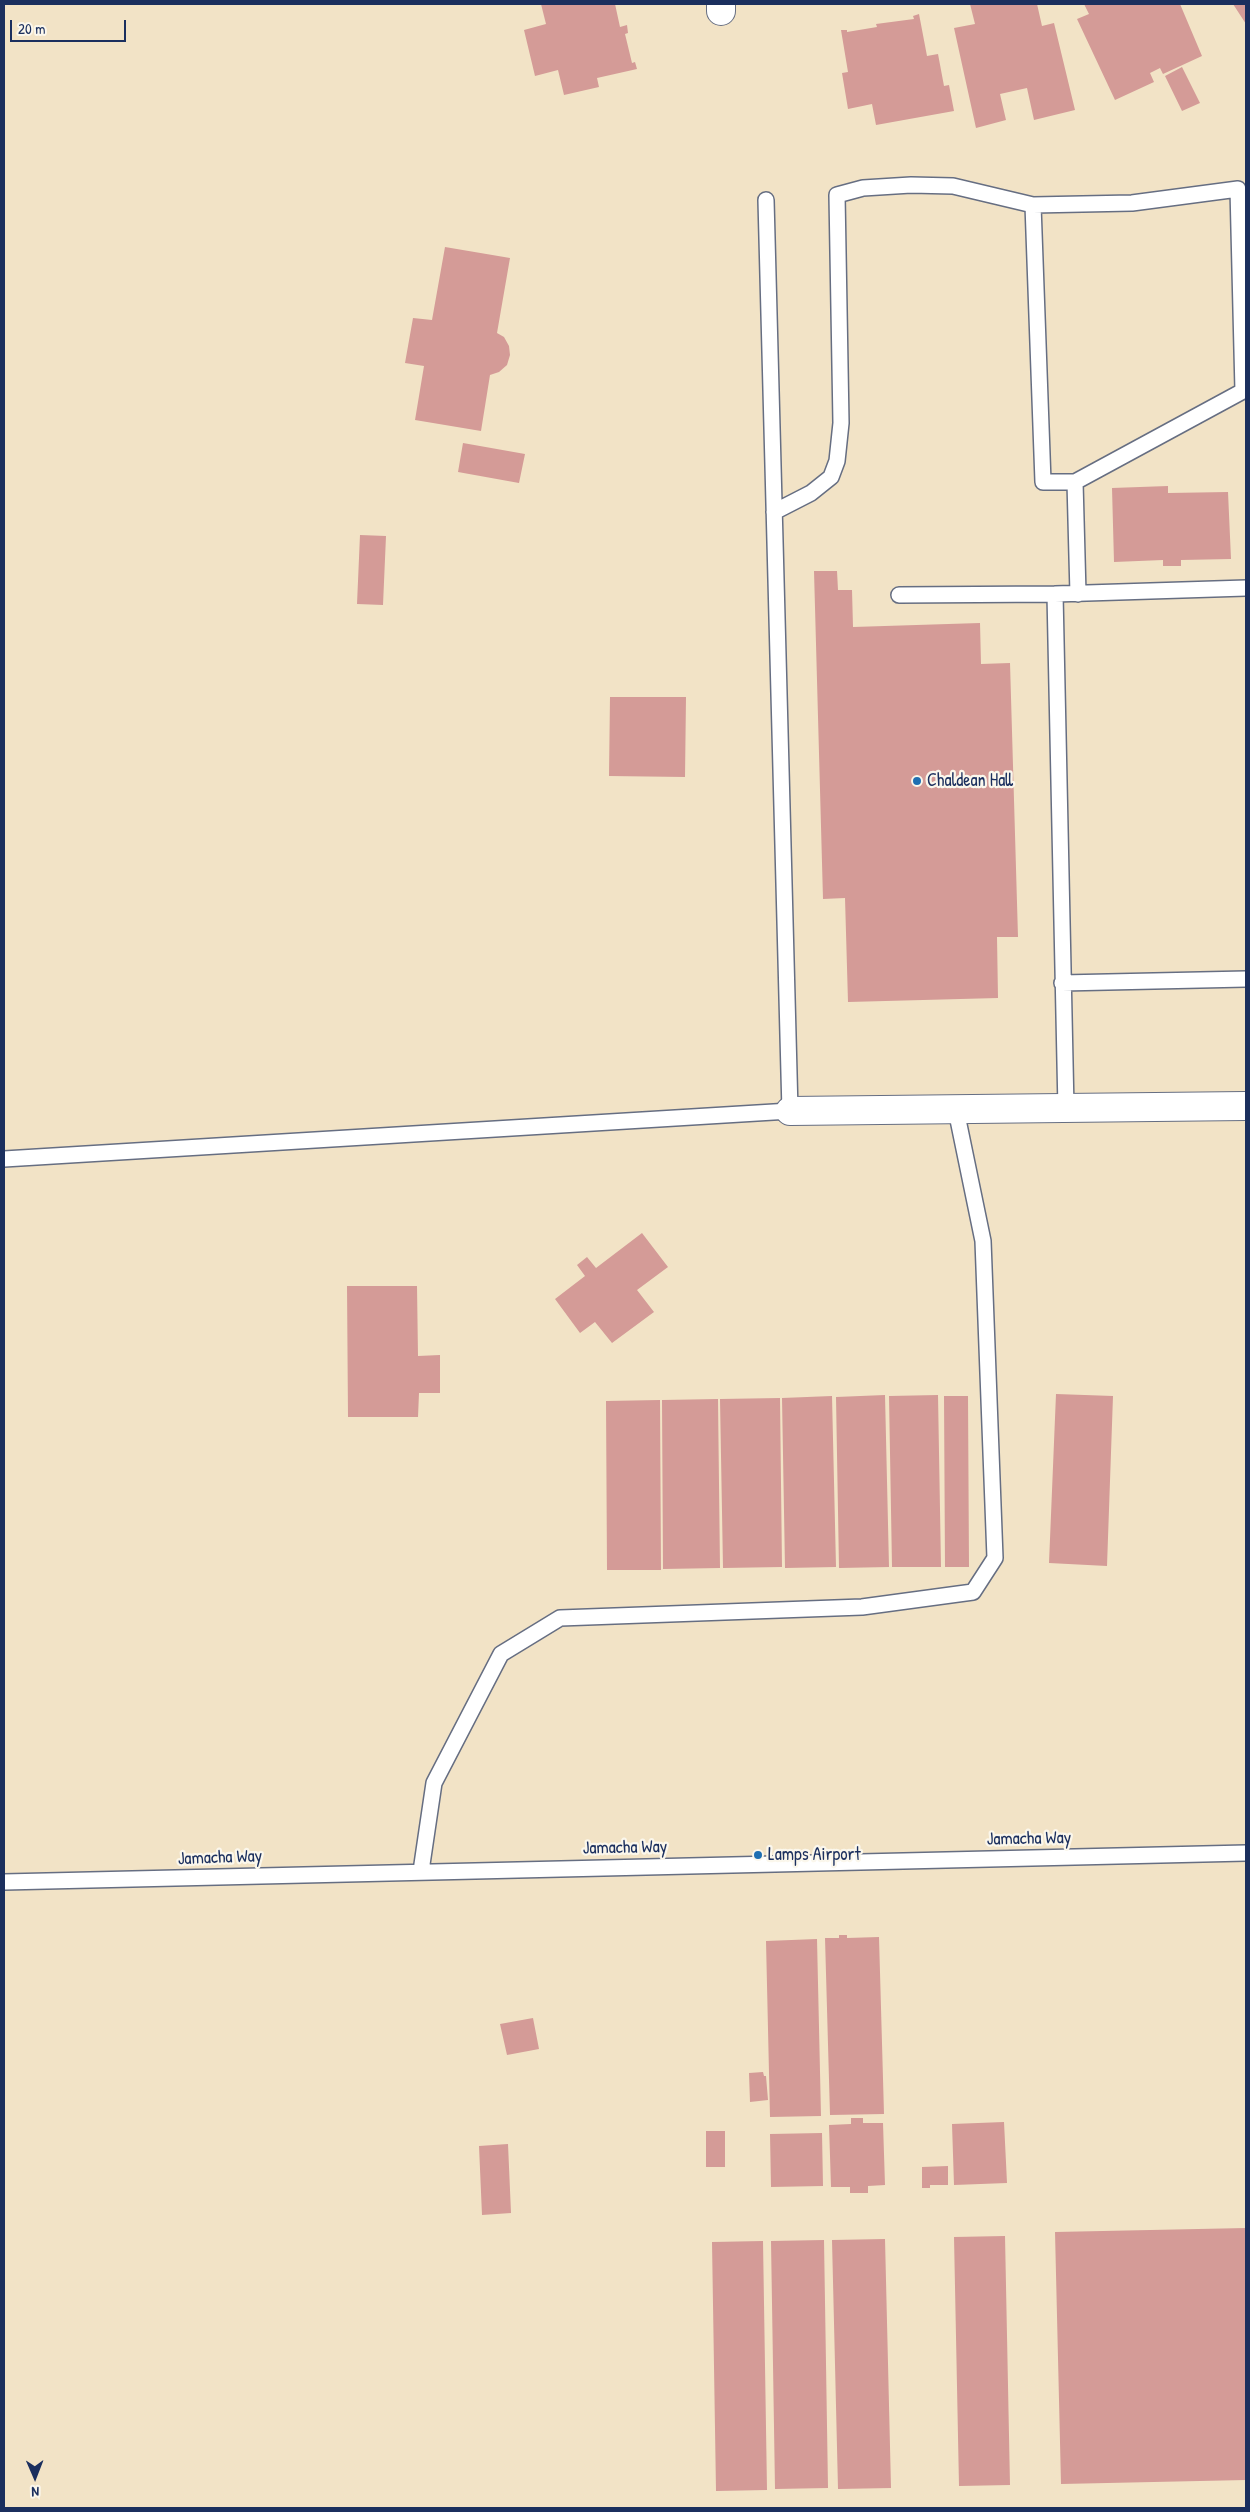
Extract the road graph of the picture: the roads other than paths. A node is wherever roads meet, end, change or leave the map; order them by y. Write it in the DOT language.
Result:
graph roads {
  1 [pos="766,200"];
  2 [pos="1034,205"];
  3 [pos="1242,218"];
  4 [pos="1244,369"];
  5 [pos="1075,482"];
  6 [pos="774,512"];
  7 [pos="1246,588"];
  8 [pos="899,594"];
  9 [pos="1056,594"];
  10 [pos="1078,594"];
  11 [pos="1246,979"];
  12 [pos="1062,983"];
  13 [pos="1246,1106"];
  14 [pos="1066,1108"];
  15 [pos="956,1110"];
  16 [pos="790,1111"];
  17 [pos="4,1159"];
  18 [pos="1246,1853"];
  19 [pos="421,1871"];
  20 [pos="4,1882"];
  1 -- 6 [label="lane"];
  2 -- 3 [label="lane"];
  2 -- 5 [label="lane"];
  2 -- 6 [label="lane"];
  3 -- 4 [label="lane"];
  4 -- 5 [label="lane"];
  5 -- 10 [label="lane"];
  6 -- 16 [label="lane"];
  7 -- 10 [label="lane"];
  8 -- 9 [label="lane"];
  9 -- 10 [label="lane"];
  9 -- 12 [label="lane"];
  11 -- 12 [label="lane"];
  12 -- 14 [label="lane"];
  13 -- 14 [label="street"];
  14 -- 15 [label="street"];
  15 -- 16 [label="street"];
  15 -- 19 [label="lane"];
  16 -- 17 [label="lane"];
  18 -- 19 [label="lane, Jamacha Way"];
  19 -- 20 [label="lane, Jamacha Way"];
}
